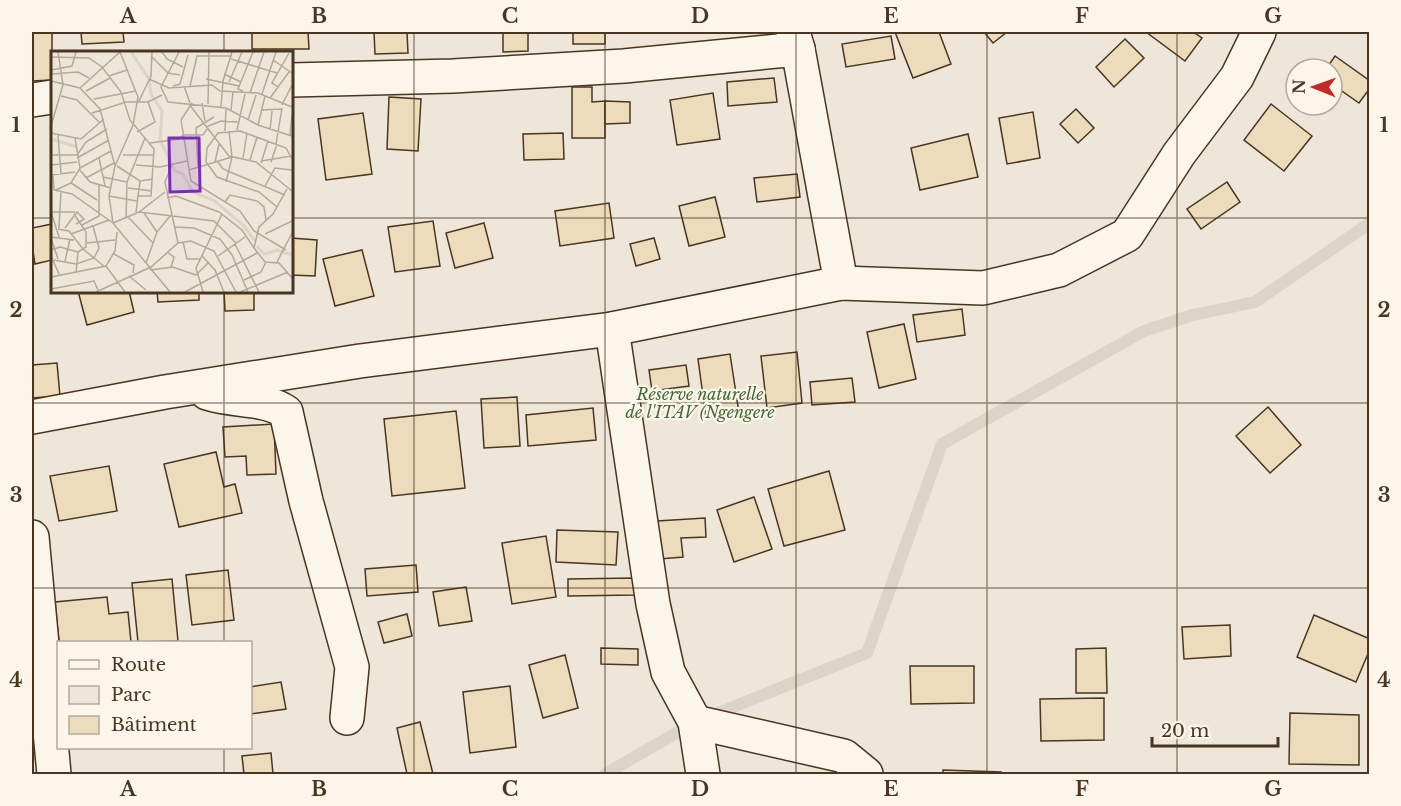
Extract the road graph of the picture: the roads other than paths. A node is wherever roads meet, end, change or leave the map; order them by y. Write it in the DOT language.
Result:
graph roads {
  1 [pos="1260,32"];
  2 [pos="795,40"];
  3 [pos="292,80"];
  4 [pos="51,97"];
  5 [pos="32,100"];
  6 [pos="841,283"];
  7 [pos="612,329"];
  8 [pos="192,388"];
  9 [pos="32,417"];
  10 [pos="32,537"];
  11 [pos="347,718"];
  12 [pos="695,722"];
  13 [pos="54,774"];
  14 [pos="703,774"];
  15 [pos="866,774"];
  1 -- 6 [label="street"];
  2 -- 3 [label="street"];
  2 -- 6 [label="street"];
  4 -- 5 [label="street"];
  6 -- 7 [label="street"];
  7 -- 8 [label="street"];
  7 -- 12 [label="street"];
  8 -- 9 [label="street"];
  8 -- 11 [label="street"];
  10 -- 13 [label="street"];
  12 -- 14 [label="street"];
  12 -- 15 [label="street"];
}
